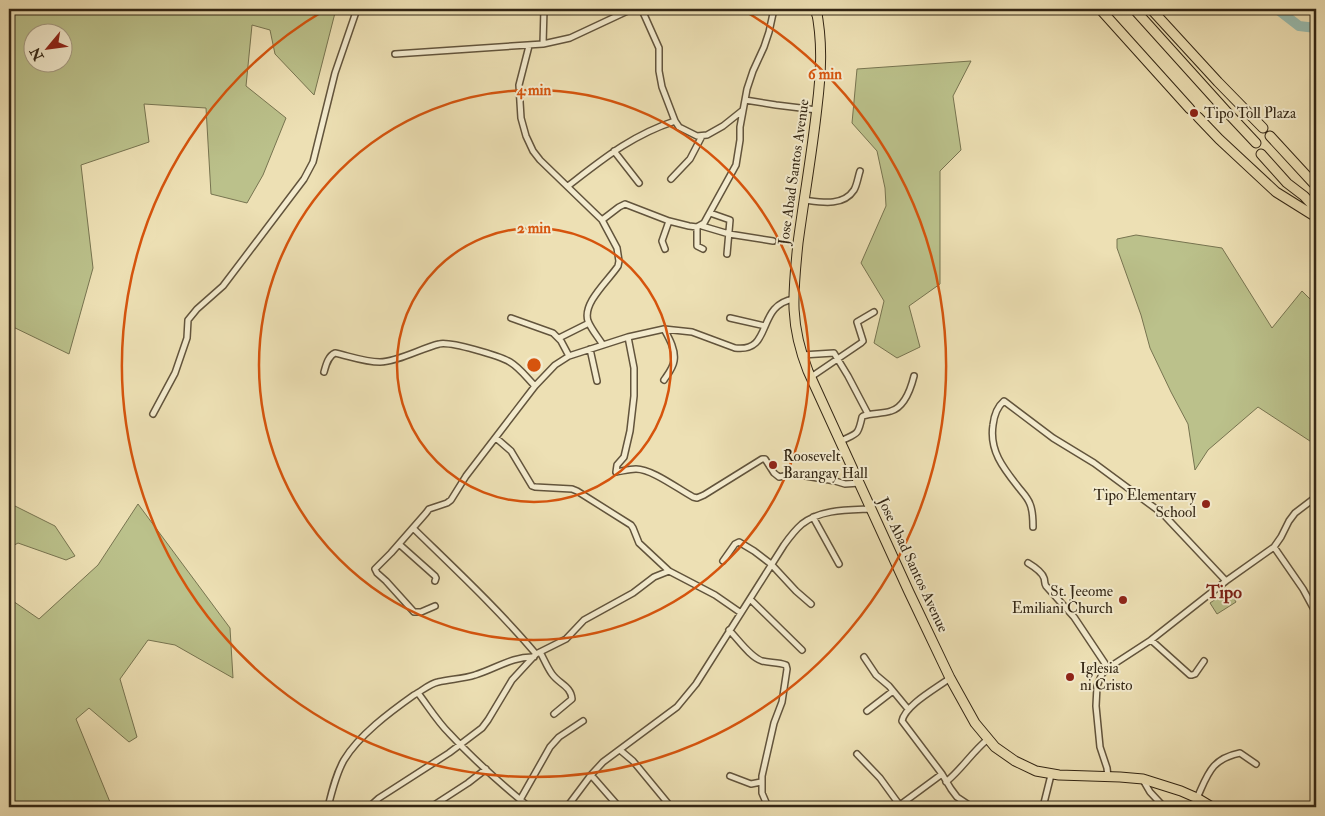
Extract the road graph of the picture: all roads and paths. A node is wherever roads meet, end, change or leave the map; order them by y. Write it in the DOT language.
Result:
graph roads {
  1 [pos="357,9"];
  2 [pos="544,9"];
  3 [pos="632,9"];
  4 [pos="640,9"];
  5 [pos="774,9"];
  6 [pos="1100,9"];
  7 [pos="1134,9"];
  8 [pos="1150,9"];
  9 [pos="815,10"];
  10 [pos="543,44"];
  11 [pos="529,46"];
  12 [pos="395,54"];
  13 [pos="745,100"];
  14 [pos="1190,109"];
  15 [pos="743,110"];
  16 [pos="817,110"];
  17 [pos="1198,117"];
  18 [pos="675,121"];
  19 [pos="1263,128"];
  20 [pos="702,136"];
  21 [pos="1270,136"];
  22 [pos="1255,145"];
  23 [pos="614,151"];
  24 [pos="860,171"];
  25 [pos="672,180"];
  26 [pos="639,183"];
  27 [pos="568,186"];
  28 [pos="1316,186"];
  29 [pos="804,200"];
  30 [pos="1316,203"];
  31 [pos="1316,209"];
  32 [pos="710,213"];
  33 [pos="1316,216"];
  34 [pos="602,220"];
  35 [pos="669,221"];
  36 [pos="699,227"];
  37 [pos="729,234"];
  38 [pos="773,241"];
  39 [pos="703,249"];
  40 [pos="665,250"];
  41 [pos="727,254"];
  42 [pos="794,299"];
  43 [pos="874,312"];
  44 [pos="511,318"];
  45 [pos="730,318"];
  46 [pos="589,323"];
  47 [pos="765,326"];
  48 [pos="664,329"];
  49 [pos="628,336"];
  50 [pos="559,338"];
  51 [pos="602,345"];
  52 [pos="590,349"];
  53 [pos="802,355"];
  54 [pos="569,356"];
  55 [pos="838,360"];
  56 [pos="324,372"];
  57 [pos="914,376"];
  58 [pos="811,377"];
  59 [pos="597,380"];
  60 [pos="664,380"];
  61 [pos="535,386"];
  62 [pos="153,414"];
  63 [pos="868,414"];
  64 [pos="496,438"];
  65 [pos="841,441"];
  66 [pos="860,483"];
  67 [pos="1316,496"];
  68 [pos="872,509"];
  69 [pos="813,517"];
  70 [pos="1033,527"];
  71 [pos="413,528"];
  72 [pos="399,544"];
  73 [pos="1274,547"];
  74 [pos="724,560"];
  75 [pos="1028,563"];
  76 [pos="771,564"];
  77 [pos="838,564"];
  78 [pos="669,570"];
  79 [pos="435,581"];
  80 [pos="1226,581"];
  81 [pos="750,599"];
  82 [pos="811,604"];
  83 [pos="435,606"];
  84 [pos="741,613"];
  85 [pos="1316,613"];
  86 [pos="729,630"];
  87 [pos="1150,640"];
  88 [pos="802,650"];
  89 [pos="536,654"];
  90 [pos="864,657"];
  91 [pos="1204,661"];
  92 [pos="1108,668"];
  93 [pos="950,678"];
  94 [pos="893,691"];
  95 [pos="418,693"];
  96 [pos="908,709"];
  97 [pos="867,711"];
  98 [pos="554,714"];
  99 [pos="583,721"];
  100 [pos="988,739"];
  101 [pos="460,744"];
  102 [pos="620,750"];
  103 [pos="857,754"];
  104 [pos="1256,764"];
  105 [pos="486,769"];
  106 [pos="942,774"];
  107 [pos="591,775"];
  108 [pos="1051,775"];
  109 [pos="730,776"];
  110 [pos="1108,777"];
  111 [pos="1143,779"];
  112 [pos="761,782"];
  113 [pos="946,782"];
  114 [pos="1197,798"];
  115 [pos="520,800"];
  116 [pos="901,806"];
  117 [pos="328,807"];
  118 [pos="369,807"];
  119 [pos="431,807"];
  120 [pos="529,807"];
  121 [pos="567,807"];
  122 [pos="618,807"];
  123 [pos="671,807"];
  124 [pos="768,807"];
  125 [pos="972,807"];
  126 [pos="1044,807"];
  127 [pos="1164,807"];
  128 [pos="1212,807"];
  1 -- 62 [label="street"];
  2 -- 10 [label="street"];
  3 -- 10 [label="street"];
  4 -- 18 [label="street"];
  5 -- 13 [label="street"];
  6 -- 14 [label="highway"];
  7 -- 22 [label="highway"];
  8 -- 19 [label="highway"];
  9 -- 16 [label="highway, Jose Abad Santos Avenue"];
  10 -- 11 [label="street"];
  11 -- 12 [label="street"];
  11 -- 27 [label="street"];
  13 -- 15 [label="street"];
  13 -- 16 [label="street"];
  15 -- 20 [label="street"];
  15 -- 32 [label="street"];
  16 -- 29 [label="highway, Jose Abad Santos Avenue"];
  17 -- 33 [label="highway"];
  18 -- 20 [label="street"];
  18 -- 23 [label="street"];
  20 -- 25 [label="street"];
  21 -- 28 [label="highway"];
  23 -- 26 [label="street"];
  23 -- 27 [label="street"];
  24 -- 29 [label="street"];
  27 -- 34 [label="street"];
  29 -- 42 [label="highway, Jose Abad Santos Avenue"];
  30 -- 31 [label="highway"];
  32 -- 36 [label="street"];
  32 -- 37 [label="street"];
  34 -- 35 [label="street"];
  34 -- 46 [label="street"];
  35 -- 36 [label="street"];
  35 -- 40 [label="street"];
  36 -- 37 [label="street"];
  36 -- 39 [label="street"];
  37 -- 38 [label="street"];
  37 -- 41 [label="street"];
  42 -- 47 [label="street"];
  42 -- 53 [label="highway, Jose Abad Santos Avenue"];
  43 -- 55 [label="street"];
  44 -- 50 [label="street"];
  45 -- 47 [label="street"];
  46 -- 50 [label="street"];
  46 -- 51 [label="street"];
  47 -- 48 [label="street"];
  48 -- 49 [label="street"];
  48 -- 60 [label="street"];
  49 -- 51 [label="street"];
  49 -- 66 [label="street"];
  50 -- 54 [label="street"];
  51 -- 52 [label="street"];
  52 -- 54 [label="street"];
  52 -- 59 [label="street"];
  53 -- 55 [label="street"];
  53 -- 58 [label="highway, Jose Abad Santos Avenue"];
  54 -- 61 [label="street"];
  55 -- 58 [label="street"];
  55 -- 63 [label="street"];
  56 -- 61 [label="street"];
  57 -- 63 [label="street"];
  58 -- 65 [label="highway, Jose Abad Santos Avenue"];
  61 -- 64 [label="street"];
  63 -- 65 [label="street"];
  64 -- 71 [label="street"];
  64 -- 78 [label="street"];
  65 -- 66 [label="highway, Jose Abad Santos Avenue"];
  66 -- 68 [label="highway, Jose Abad Santos Avenue"];
  67 -- 73 [label="street"];
  68 -- 69 [label="street"];
  68 -- 93 [label="highway, Jose Abad Santos Avenue"];
  69 -- 76 [label="street"];
  69 -- 77 [label="street"];
  70 -- 80 [label="street"];
  71 -- 72 [label="street"];
  71 -- 89 [label="street"];
  72 -- 79 [label="street"];
  72 -- 83 [label="street"];
  73 -- 80 [label="street"];
  73 -- 85 [label="street"];
  74 -- 76 [label="street"];
  75 -- 92 [label="street"];
  76 -- 81 [label="street"];
  76 -- 82 [label="street"];
  78 -- 84 [label="street"];
  78 -- 89 [label="street"];
  80 -- 87 [label="street"];
  81 -- 84 [label="street"];
  81 -- 88 [label="street"];
  84 -- 86 [label="street"];
  86 -- 102 [label="street"];
  86 -- 112 [label="street"];
  87 -- 91 [label="street"];
  87 -- 92 [label="street"];
  89 -- 95 [label="street"];
  89 -- 98 [label="street"];
  89 -- 101 [label="street"];
  90 -- 94 [label="street"];
  92 -- 110 [label="street"];
  93 -- 96 [label="street"];
  93 -- 100 [label="highway, Jose Abad Santos Avenue"];
  94 -- 96 [label="street"];
  94 -- 97 [label="street"];
  95 -- 101 [label="street"];
  95 -- 117 [label="street"];
  96 -- 106 [label="street"];
  99 -- 115 [label="street"];
  100 -- 108 [label="highway, Jose Abad Santos Avenue"];
  100 -- 113 [label="street"];
  101 -- 105 [label="street"];
  101 -- 118 [label="street"];
  102 -- 107 [label="street"];
  102 -- 123 [label="street"];
  103 -- 116 [label="street"];
  104 -- 114 [label="street"];
  105 -- 115 [label="street"];
  105 -- 119 [label="street"];
  106 -- 113 [label="street"];
  106 -- 116 [label="street"];
  107 -- 121 [label="street"];
  107 -- 122 [label="street"];
  108 -- 110 [label="highway, Jose Abad Santos Avenue"];
  108 -- 126 [label="street"];
  109 -- 112 [label="street"];
  110 -- 111 [label="highway, Jose Abad Santos Avenue"];
  111 -- 114 [label="highway, Jose Abad Santos Avenue"];
  111 -- 127 [label="street"];
  112 -- 124 [label="street"];
  113 -- 125 [label="street"];
  114 -- 128 [label="highway, Jose Abad Santos Avenue"];
  115 -- 120 [label="street"];
}
